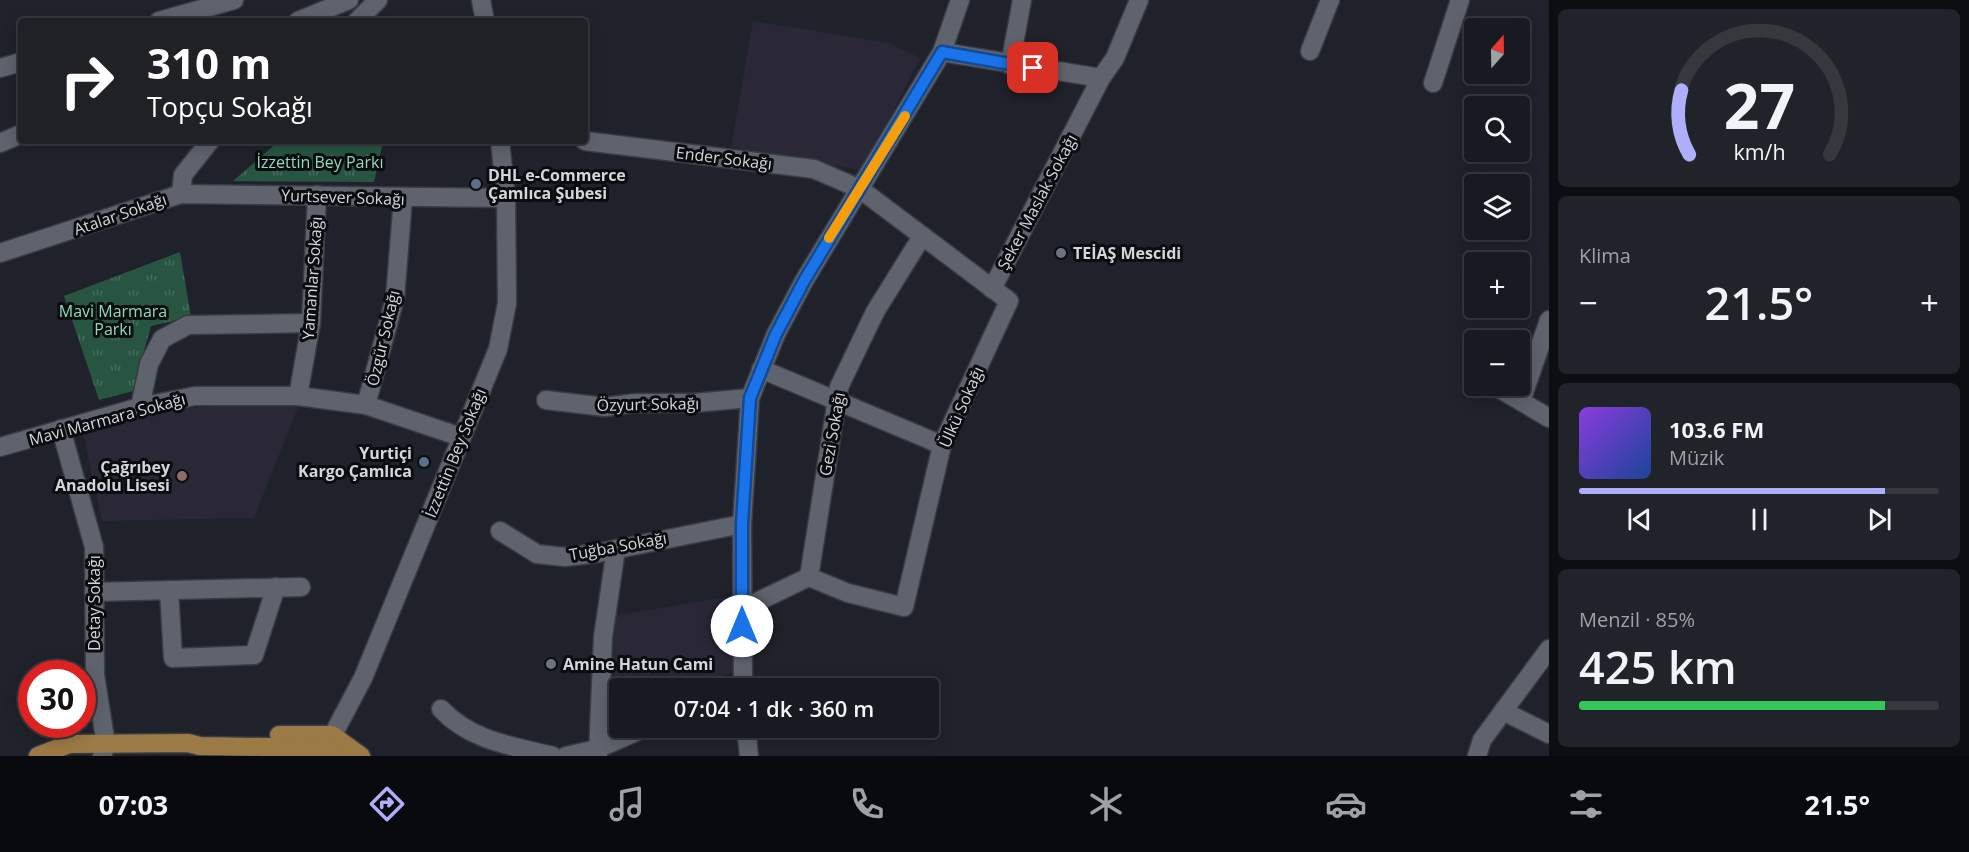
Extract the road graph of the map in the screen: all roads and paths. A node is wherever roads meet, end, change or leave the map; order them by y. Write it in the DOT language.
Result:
graph roads {
  1 [pos="234,0"];
  2 [pos="349,0"];
  3 [pos="378,0"];
  4 [pos="481,0"];
  5 [pos="960,0"];
  6 [pos="1022,0"];
  7 [pos="1139,0"];
  8 [pos="1460,0"];
  9 [pos="1328,1"];
  10 [pos="170,18"];
  11 [pos="305,18"];
  12 [pos="360,18"];
  13 [pos="484,18"];
  14 [pos="1311,51"];
  15 [pos="942,52"];
  16 [pos="18,63"];
  17 [pos="1010,65"];
  18 [pos="0,68"];
  19 [pos="1101,78"];
  20 [pos="1433,83"];
  21 [pos="18,135"];
  22 [pos="588,141"];
  23 [pos="0,143"];
  24 [pos="208,144"];
  25 [pos="500,144"];
  26 [pos="860,189"];
  27 [pos="181,194"];
  28 [pos="317,195"];
  29 [pos="404,198"];
  30 [pos="506,198"];
  31 [pos="921,238"];
  32 [pos="0,253"];
  33 [pos="992,289"];
  34 [pos="1549,320"];
  35 [pos="311,323"];
  36 [pos="761,369"];
  37 [pos="298,396"];
  38 [pos="1512,396"];
  39 [pos="750,398"];
  40 [pos="546,400"];
  41 [pos="1521,401"];
  42 [pos="835,402"];
  43 [pos="366,405"];
  44 [pos="140,407"];
  45 [pos="1549,418"];
  46 [pos="61,429"];
  47 [pos="461,437"];
  48 [pos="942,445"];
  49 [pos="0,447"];
  50 [pos="742,524"];
  51 [pos="500,531"];
  52 [pos="616,549"];
  53 [pos="809,577"];
  54 [pos="276,587"];
  55 [pos="301,587"];
  56 [pos="169,590"];
  57 [pos="94,592"];
  58 [pos="742,609"];
  59 [pos="1549,649"];
  60 [pos="743,678"];
  61 [pos="441,709"];
  62 [pos="1503,711"];
  63 [pos="1549,734"];
  64 [pos="625,738"];
  65 [pos="747,738"];
  66 [pos="332,746"];
  67 [pos="104,750"];
  68 [pos="165,750"];
  69 [pos="598,752"];
  70 [pos="38,756"];
  71 [pos="361,756"];
  72 [pos="553,756"];
  73 [pos="566,756"];
  74 [pos="749,756"];
  75 [pos="1477,756"];
  1 -- 10 [label="street"];
  2 -- 11 [label="street"];
  3 -- 12 [label="street"];
  4 -- 13 [label="street"];
  5 -- 15 [label="street"];
  6 -- 17 [label="street"];
  7 -- 19 [label="street, Şeker Maslak Sokağı"];
  8 -- 20 [label="street"];
  9 -- 14 [label="street"];
  15 -- 17 [label="street"];
  15 -- 26 [label="street"];
  16 -- 18 [label="street"];
  17 -- 19 [label="street"];
  19 -- 33 [label="street, Şeker Maslak Sokağı"];
  21 -- 23 [label="street"];
  22 -- 26 [label="street, Ender Sokağı"];
  24 -- 27 [label="street, Atalar Sokağı"];
  25 -- 30 [label="street, İzzettin Bey Sokağı"];
  26 -- 31 [label="street, Şeker Maslak Sokağı"];
  26 -- 36 [label="street"];
  27 -- 28 [label="street, Yurtsever Sokağı"];
  27 -- 32 [label="street, Atalar Sokağı"];
  28 -- 29 [label="street, Yurtsever Sokağı"];
  28 -- 35 [label="street, Yamanlar Sokağı"];
  29 -- 30 [label="street, Yurtsever Sokağı"];
  29 -- 43 [label="street, Özgür Sokağı"];
  30 -- 47 [label="street, İzzettin Bey Sokağı"];
  31 -- 33 [label="street, Şeker Maslak Sokağı"];
  31 -- 42 [label="street, Gezi Sokağı"];
  33 -- 48 [label="street, Ülkü Sokağı"];
  34 -- 41 [label="street"];
  35 -- 37 [label="street, Yamanlar Sokağı"];
  35 -- 44 [label="street"];
  36 -- 39 [label="street"];
  36 -- 42 [label="street"];
  37 -- 43 [label="street, Mavi Marmara Sokağı"];
  37 -- 44 [label="street, Mavi Marmara Sokağı"];
  38 -- 41 [label="street"];
  39 -- 40 [label="street, Özyurt Sokağı"];
  39 -- 50 [label="street"];
  41 -- 45 [label="street"];
  42 -- 48 [label="street"];
  42 -- 53 [label="street, Gezi Sokağı"];
  43 -- 47 [label="street, Mavi Marmara Sokağı"];
  44 -- 46 [label="street, Mavi Marmara Sokağı"];
  46 -- 49 [label="street, Mavi Marmara Sokağı"];
  46 -- 57 [label="street, Detay Sokağı"];
  47 -- 66 [label="street, İzzettin Bey Sokağı"];
  48 -- 53 [label="street, Ülkü Sokağı"];
  50 -- 52 [label="street, Tuğba Sokağı"];
  50 -- 58 [label="street"];
  51 -- 52 [label="street, Tuğba Sokağı"];
  52 -- 69 [label="street"];
  53 -- 58 [label="street"];
  54 -- 55 [label="street"];
  54 -- 56 [label="street"];
  54 -- 56 [label="street"];
  56 -- 57 [label="street"];
  57 -- 67 [label="street, Detay Sokağı"];
  58 -- 60 [label="street"];
  59 -- 62 [label="street"];
  61 -- 72 [label="street"];
  62 -- 63 [label="street"];
  62 -- 75 [label="street"];
  64 -- 69 [label="street"];
  65 -- 74 [label="street"];
  66 -- 68 [label="main road"];
  66 -- 71 [label="main road"];
  67 -- 68 [label="main road"];
  67 -- 70 [label="main road"];
  69 -- 73 [label="street"];
}
